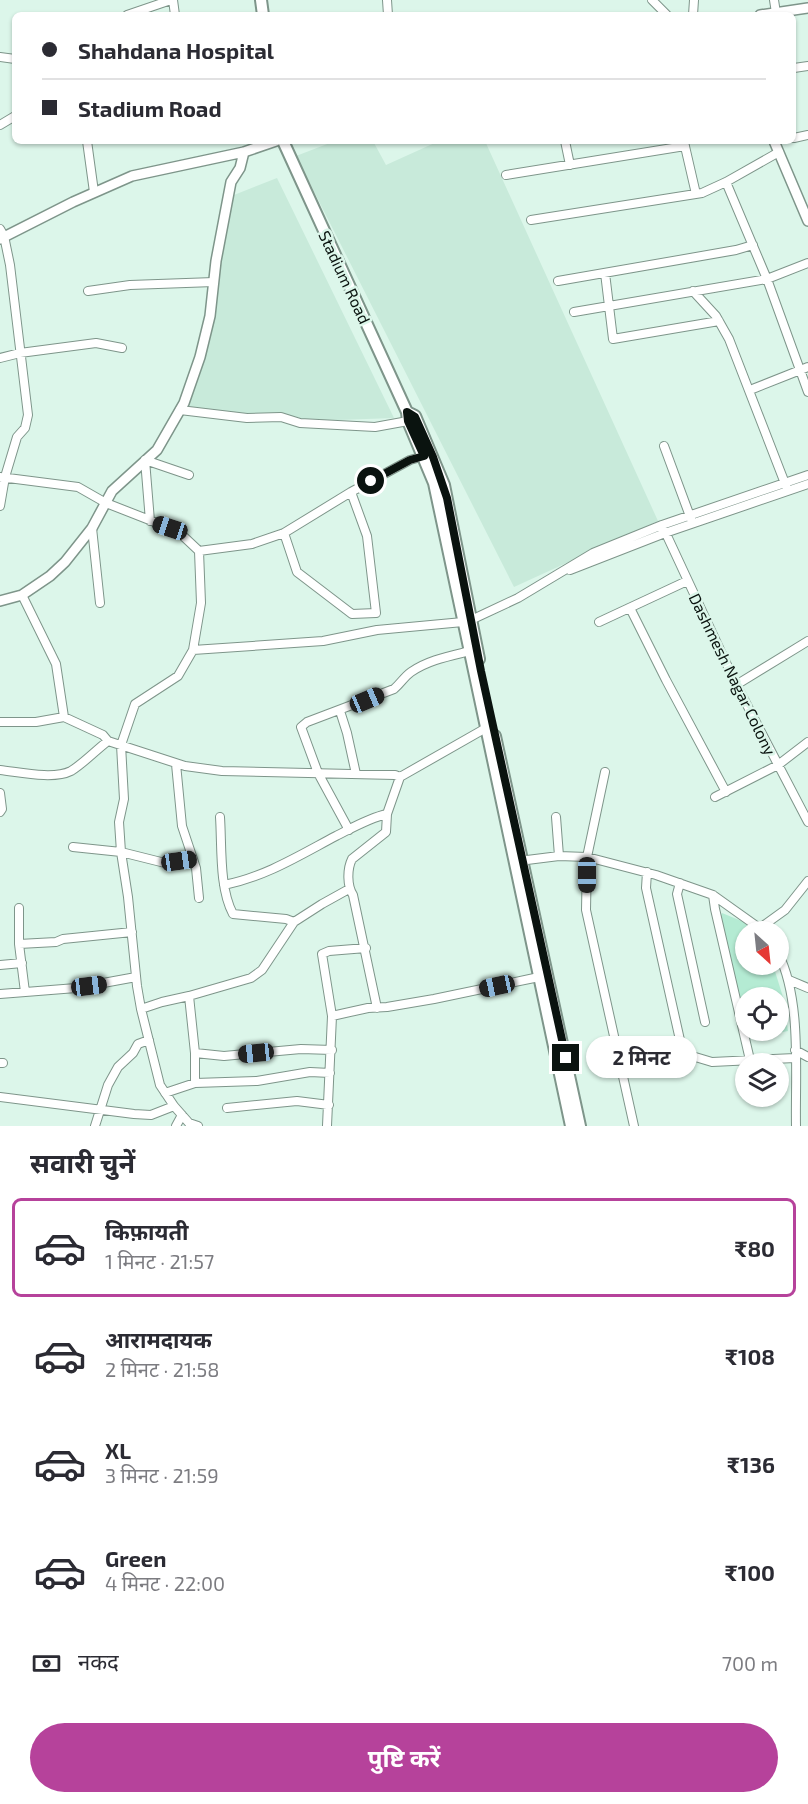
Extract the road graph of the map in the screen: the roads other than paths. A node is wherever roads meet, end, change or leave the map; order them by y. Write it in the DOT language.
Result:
graph roads {
  1 [pos="172,0"];
  2 [pos="652,0"];
  3 [pos="808,8"];
  4 [pos="136,12"];
  5 [pos="664,12"];
  6 [pos="782,12"];
  7 [pos="87,144"];
  8 [pos="273,144"];
  9 [pos="281,144"];
  10 [pos="566,144"];
  11 [pos="684,144"];
  12 [pos="777,144"];
  13 [pos="244,152"];
  14 [pos="779,152"];
  15 [pos="570,165"];
  16 [pos="507,175"];
  17 [pos="726,182"];
  18 [pos="94,192"];
  19 [pos="696,194"];
  20 [pos="531,220"];
  21 [pos="808,221"];
  22 [pos="1,235"];
  23 [pos="753,245"];
  24 [pos="808,262"];
  25 [pos="605,273"];
  26 [pos="766,279"];
  27 [pos="558,281"];
  28 [pos="214,282"];
  29 [pos="88,291"];
  30 [pos="693,291"];
  31 [pos="609,306"];
  32 [pos="574,312"];
  33 [pos="719,321"];
  34 [pos="122,348"];
  35 [pos="20,353"];
  36 [pos="0,358"];
  37 [pos="808,367"];
  38 [pos="800,370"];
  39 [pos="750,390"];
  40 [pos="808,392"];
  41 [pos="180,410"];
  42 [pos="407,417"];
  43 [pos="664,446"];
  44 [pos="424,456"];
  45 [pos="145,460"];
  46 [pos="189,475"];
  47 [pos="808,475"];
  48 [pos="2,477"];
  49 [pos="808,484"];
  50 [pos="786,487"];
  51 [pos="351,492"];
  52 [pos="105,503"];
  53 [pos="0,506"];
  54 [pos="692,519"];
  55 [pos="150,521"];
  56 [pos="92,528"];
  57 [pos="663,529"];
  58 [pos="284,533"];
  59 [pos="199,551"];
  60 [pos="687,581"];
  61 [pos="22,595"];
  62 [pos="0,601"];
  63 [pos="100,603"];
  64 [pos="630,608"];
  65 [pos="467,621"];
  66 [pos="599,622"];
  67 [pos="808,641"];
  68 [pos="193,650"];
  69 [pos="470,651"];
  70 [pos="736,685"];
  71 [pos="340,711"];
  72 [pos="64,717"];
  73 [pos="0,722"];
  74 [pos="486,728"];
  75 [pos="108,741"];
  76 [pos="808,742"];
  77 [pos="121,745"];
  78 [pos="176,764"];
  79 [pos="778,765"];
  80 [pos="0,770"];
  81 [pos="605,772"];
  82 [pos="318,773"];
  83 [pos="356,774"];
  84 [pos="400,777"];
  85 [pos="726,792"];
  86 [pos="0,793"];
  87 [pos="715,797"];
  88 [pos="0,812"];
  89 [pos="387,814"];
  90 [pos="220,817"];
  91 [pos="556,817"];
  92 [pos="808,822"];
  93 [pos="349,830"];
  94 [pos="73,847"];
  95 [pos="121,852"];
  96 [pos="559,856"];
  97 [pos="587,857"];
  98 [pos="192,859"];
  99 [pos="519,861"];
  100 [pos="647,872"];
  101 [pos="808,881"];
  102 [pos="681,883"];
  103 [pos="224,885"];
  104 [pos="349,889"];
  105 [pos="713,895"];
  106 [pos="199,898"];
  107 [pos="19,908"];
  108 [pos="749,921"];
  109 [pos="772,921"];
  110 [pos="294,922"];
  111 [pos="132,932"];
  112 [pos="19,944"];
  113 [pos="366,948"];
  114 [pos="22,963"];
  115 [pos="0,965"];
  116 [pos="788,975"];
  117 [pos="136,977"];
  118 [pos="539,977"];
  119 [pos="789,980"];
  120 [pos="808,988"];
  121 [pos="26,992"];
  122 [pos="0,994"];
  123 [pos="189,996"];
  124 [pos="377,1008"];
  125 [pos="141,1010"];
  126 [pos="332,1016"];
  127 [pos="705,1022"];
  128 [pos="148,1040"];
  129 [pos="332,1050"];
  130 [pos="195,1053"];
  131 [pos="748,1053"];
  132 [pos="795,1054"];
  133 [pos="789,1055"];
  134 [pos="808,1058"];
  135 [pos="735,1061"];
  136 [pos="330,1073"];
  137 [pos="195,1083"];
  138 [pos="165,1093"];
  139 [pos="0,1097"];
  140 [pos="328,1105"];
  141 [pos="174,1106"];
  142 [pos="227,1108"];
  143 [pos="102,1109"];
  144 [pos="182,1115"];
  145 [pos="95,1126"];
  146 [pos="176,1126"];
  147 [pos="198,1126"];
  148 [pos="327,1126"];
  149 [pos="571,1126"];
  150 [pos="580,1126"];
  151 [pos="634,1126"];
  152 [pos="796,1126"];
  1 -- 4 [label="street"];
  2 -- 5 [label="street"];
  3 -- 6 [label="street"];
  7 -- 18 [label="street"];
  8 -- 13 [label="street"];
  9 -- 42 [label="main road, Stadium Road"];
  10 -- 15 [label="street"];
  11 -- 15 [label="street"];
  11 -- 19 [label="street"];
  12 -- 14 [label="street"];
  13 -- 18 [label="street"];
  13 -- 28 [label="street"];
  14 -- 17 [label="street"];
  14 -- 21 [label="street"];
  15 -- 16 [label="street"];
  17 -- 19 [label="street"];
  17 -- 23 [label="street"];
  18 -- 22 [label="street"];
  19 -- 20 [label="street"];
  22 -- 35 [label="street"];
  23 -- 25 [label="street"];
  23 -- 26 [label="street"];
  24 -- 26 [label="street"];
  25 -- 27 [label="street"];
  25 -- 31 [label="street"];
  26 -- 30 [label="street"];
  26 -- 38 [label="street"];
  28 -- 29 [label="street"];
  28 -- 41 [label="street"];
  30 -- 31 [label="street"];
  30 -- 33 [label="street"];
  31 -- 32 [label="street"];
  31 -- 33 [label="street"];
  33 -- 39 [label="street"];
  34 -- 35 [label="street"];
  35 -- 36 [label="street"];
  35 -- 48 [label="street"];
  37 -- 38 [label="street"];
  38 -- 39 [label="street"];
  38 -- 40 [label="street"];
  39 -- 50 [label="street"];
  41 -- 42 [label="street"];
  41 -- 45 [label="street"];
  42 -- 44 [label="main road, Stadium Road"];
  42 -- 65 [label="main road, Stadium Road"];
  43 -- 54 [label="street"];
  44 -- 51 [label="street"];
  44 -- 65 [label="main road, Stadium Road"];
  45 -- 46 [label="street"];
  45 -- 52 [label="street"];
  45 -- 55 [label="street"];
  47 -- 50 [label="street"];
  48 -- 52 [label="street"];
  48 -- 53 [label="street"];
  49 -- 50 [label="street"];
  50 -- 54 [label="street"];
  51 -- 58 [label="street"];
  51 -- 58 [label="street"];
  52 -- 55 [label="street"];
  52 -- 56 [label="street"];
  54 -- 57 [label="street"];
  55 -- 59 [label="street"];
  56 -- 61 [label="street"];
  56 -- 63 [label="street"];
  57 -- 60 [label="street, Dashmesh Nagar Colony"];
  57 -- 65 [label="street"];
  58 -- 59 [label="street"];
  59 -- 68 [label="street"];
  60 -- 64 [label="street"];
  60 -- 70 [label="street, Dashmesh Nagar Colony"];
  61 -- 62 [label="street"];
  61 -- 72 [label="street"];
  64 -- 66 [label="street"];
  64 -- 85 [label="street"];
  65 -- 68 [label="street"];
  65 -- 69 [label="main road, Stadium Road"];
  65 -- 99 [label="main road, Stadium Road"];
  67 -- 70 [label="street"];
  68 -- 77 [label="street"];
  69 -- 71 [label="street"];
  69 -- 74 [label="main road, Stadium Road"];
  70 -- 79 [label="street, Dashmesh Nagar Colony"];
  71 -- 82 [label="street"];
  71 -- 83 [label="street"];
  72 -- 73 [label="street"];
  72 -- 75 [label="street"];
  74 -- 84 [label="street"];
  74 -- 99 [label="main road, Stadium Road"];
  75 -- 77 [label="street"];
  75 -- 80 [label="street"];
  76 -- 79 [label="street"];
  77 -- 78 [label="street"];
  77 -- 95 [label="street"];
  78 -- 82 [label="street"];
  78 -- 98 [label="street"];
  79 -- 85 [label="street"];
  79 -- 92 [label="street, Dashmesh Nagar Colony"];
  81 -- 97 [label="street"];
  82 -- 83 [label="street"];
  82 -- 93 [label="street"];
  83 -- 84 [label="street"];
  84 -- 89 [label="street"];
  85 -- 87 [label="street"];
  86 -- 88 [label="street"];
  89 -- 93 [label="street"];
  89 -- 104 [label="street"];
  90 -- 103 [label="street"];
  91 -- 96 [label="street"];
  93 -- 103 [label="street"];
  94 -- 95 [label="street"];
  95 -- 98 [label="street"];
  95 -- 111 [label="street"];
  96 -- 97 [label="street"];
  96 -- 99 [label="street"];
  97 -- 100 [label="street"];
  97 -- 151 [label="street"];
  98 -- 106 [label="street"];
  99 -- 118 [label="main road, Stadium Road"];
  99 -- 150 [label="main road, Stadium Road"];
  100 -- 102 [label="street"];
  100 -- 135 [label="street"];
  101 -- 109 [label="street"];
  102 -- 105 [label="street"];
  102 -- 127 [label="street"];
  103 -- 110 [label="street"];
  104 -- 110 [label="street"];
  104 -- 113 [label="street"];
  105 -- 108 [label="street"];
  105 -- 131 [label="street"];
  107 -- 112 [label="street"];
  110 -- 123 [label="street"];
  111 -- 112 [label="street"];
  111 -- 117 [label="street"];
  112 -- 114 [label="street"];
  113 -- 124 [label="street"];
  113 -- 126 [label="street"];
  114 -- 115 [label="street"];
  114 -- 121 [label="street"];
  116 -- 119 [label="street"];
  117 -- 121 [label="street"];
  117 -- 125 [label="street"];
  118 -- 124 [label="street"];
  118 -- 149 [label="main road, Stadium Road"];
  119 -- 120 [label="street"];
  119 -- 132 [label="street"];
  121 -- 122 [label="street"];
  123 -- 125 [label="street"];
  123 -- 130 [label="street"];
  124 -- 126 [label="street"];
  125 -- 128 [label="street"];
  126 -- 129 [label="street"];
  128 -- 138 [label="street"];
  128 -- 143 [label="street"];
  129 -- 130 [label="street"];
  129 -- 136 [label="street"];
  130 -- 137 [label="street"];
  132 -- 133 [label="street"];
  132 -- 134 [label="street"];
  132 -- 152 [label="street"];
  136 -- 137 [label="street"];
  136 -- 140 [label="street"];
  137 -- 138 [label="street"];
  138 -- 141 [label="street"];
  139 -- 143 [label="street"];
  140 -- 142 [label="street"];
  140 -- 148 [label="street"];
  141 -- 143 [label="street"];
  141 -- 144 [label="street"];
  143 -- 145 [label="street"];
  144 -- 146 [label="street"];
  144 -- 147 [label="street"];
}
